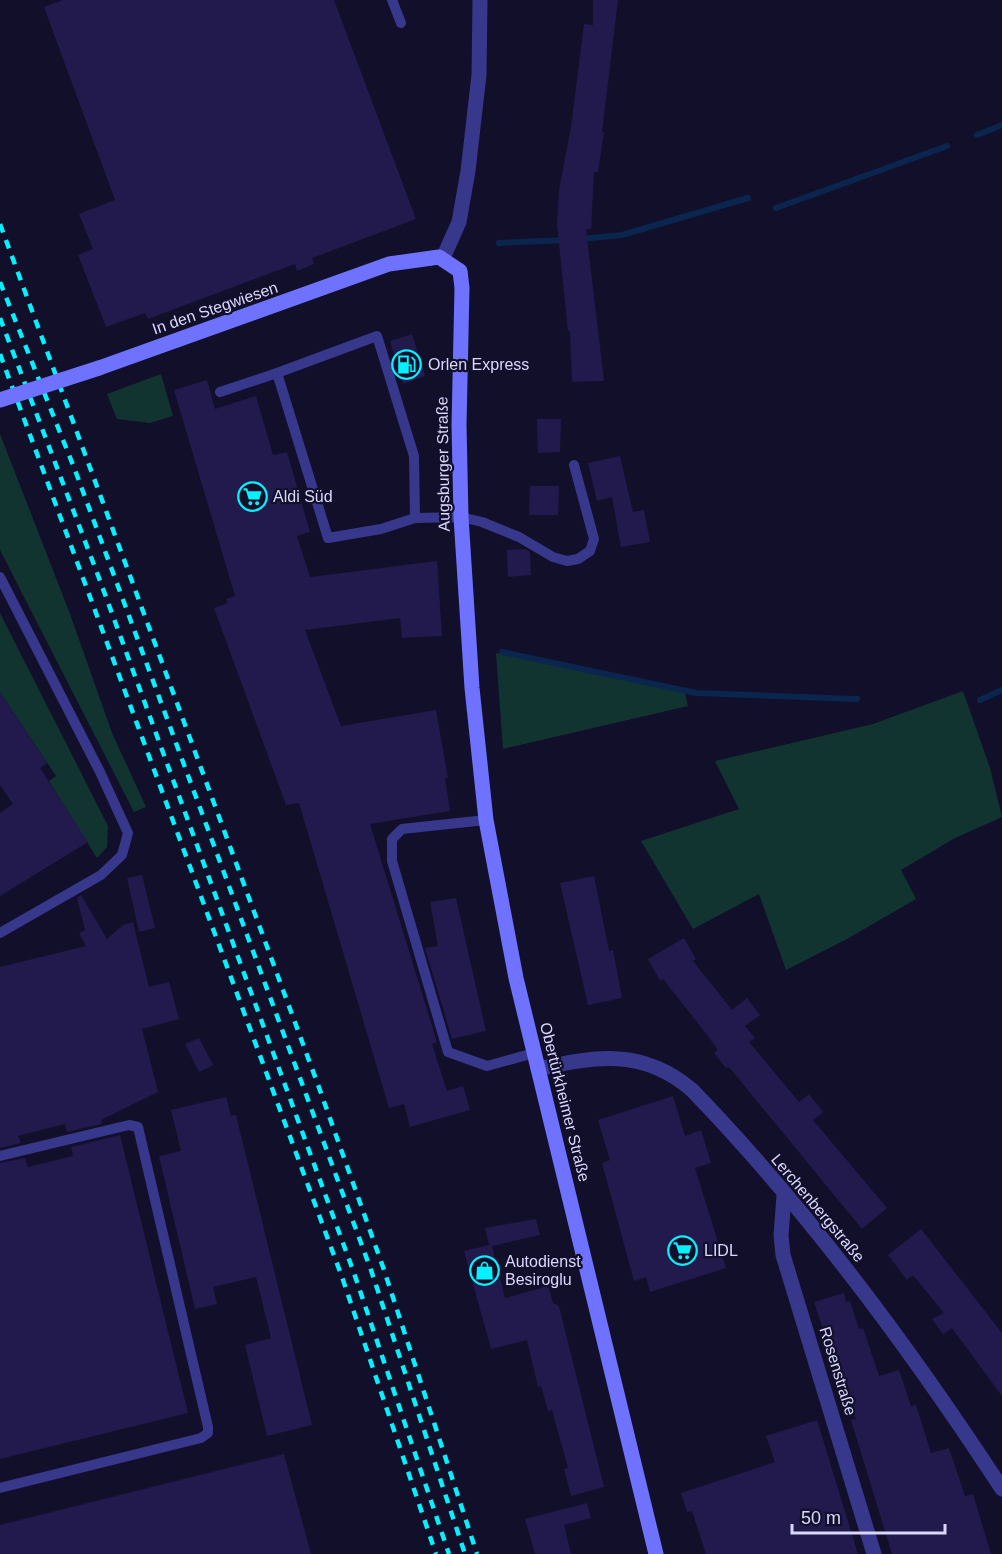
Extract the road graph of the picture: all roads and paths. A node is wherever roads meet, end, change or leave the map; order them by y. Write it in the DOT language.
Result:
graph roads {
  1 [pos="392,0"];
  2 [pos="480,0"];
  3 [pos="400,23"];
  4 [pos="442,258"];
  5 [pos="277,373"];
  6 [pos="220,392"];
  7 [pos="0,400"];
  8 [pos="574,465"];
  9 [pos="461,517"];
  10 [pos="415,518"];
  11 [pos="0,577"];
  12 [pos="470,654"];
  13 [pos="486,820"];
  14 [pos="0,933"];
  15 [pos="534,1053"];
  16 [pos="538,1069"];
  17 [pos="0,1156"];
  18 [pos="784,1196"];
  19 [pos="0,1488"];
  20 [pos="1002,1489"];
  21 [pos="656,1554"];
  22 [pos="874,1554"];
  1 -- 3 [label="lane"];
  2 -- 4 [label="street"];
  4 -- 7 [label="main road, In den Stegwiesen, bridge"];
  4 -- 9 [label="main road, Augsburger Straße"];
  5 -- 6 [label="lane"];
  5 -- 10 [label="lane"];
  5 -- 10 [label="lane"];
  8 -- 9 [label="lane"];
  9 -- 10 [label="lane"];
  9 -- 12 [label="main road, Augsburger Straße"];
  11 -- 14 [label="lane"];
  12 -- 13 [label="main road, Obertürkheimer Straße"];
  13 -- 15 [label="main road, Obertürkheimer Straße"];
  13 -- 15 [label="lane"];
  15 -- 16 [label="main road, Obertürkheimer Straße"];
  16 -- 18 [label="street, Lerchenbergstraße"];
  16 -- 21 [label="main road, Obertürkheimer Straße"];
  17 -- 19 [label="lane"];
  18 -- 20 [label="street, Lerchenbergstraße"];
  18 -- 22 [label="street, Rosenstraße"];
}
